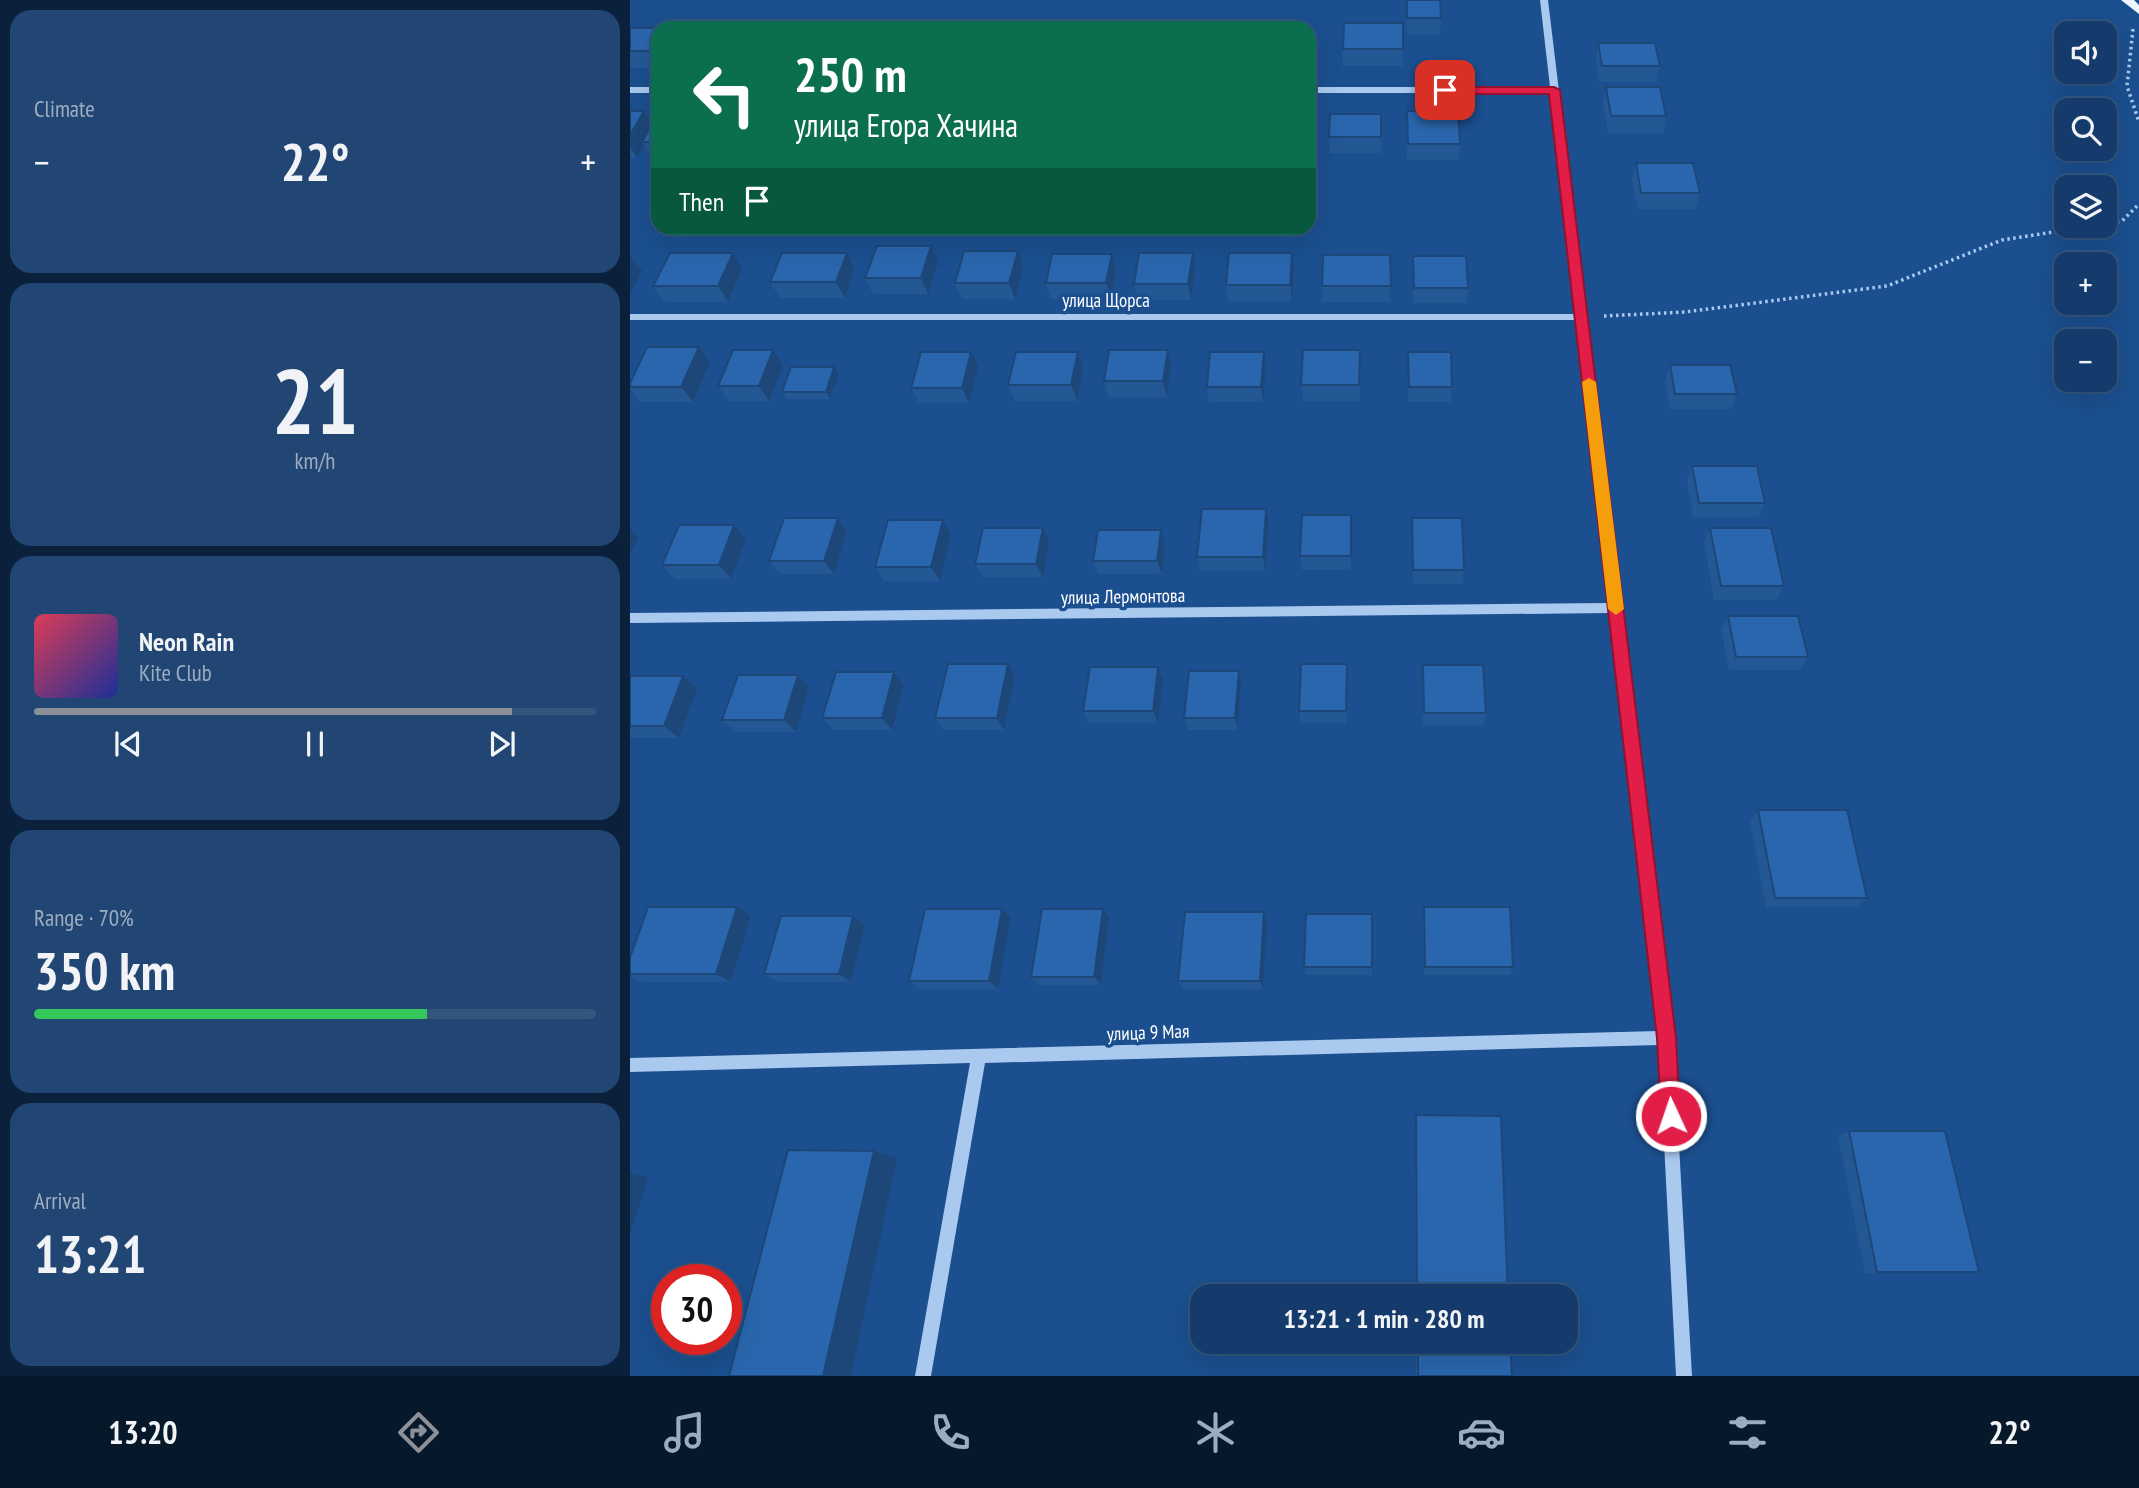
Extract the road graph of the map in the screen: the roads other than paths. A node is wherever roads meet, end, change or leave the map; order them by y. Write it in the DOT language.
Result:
graph roads {
  1 [pos="1544,0"];
  2 [pos="630,90"];
  3 [pos="651,90"];
  4 [pos="1316,90"];
  5 [pos="1554,90"];
  6 [pos="630,317"];
  7 [pos="1581,317"];
  8 [pos="1616,608"];
  9 [pos="630,618"];
  10 [pos="1666,1038"];
  11 [pos="979,1056"];
  12 [pos="630,1065"];
  13 [pos="923,1376"];
  14 [pos="1684,1376"];
  1 -- 5 [label="street"];
  2 -- 3 [label="street"];
  4 -- 5 [label="street"];
  5 -- 7 [label="street"];
  6 -- 7 [label="street, улица Щорса"];
  7 -- 8 [label="street"];
  8 -- 9 [label="street, улица Лермонтова"];
  8 -- 10 [label="street"];
  10 -- 11 [label="street, улица 9 Мая"];
  10 -- 14 [label="street"];
  11 -- 12 [label="street, улица 9 Мая"];
  11 -- 13 [label="street"];
}
